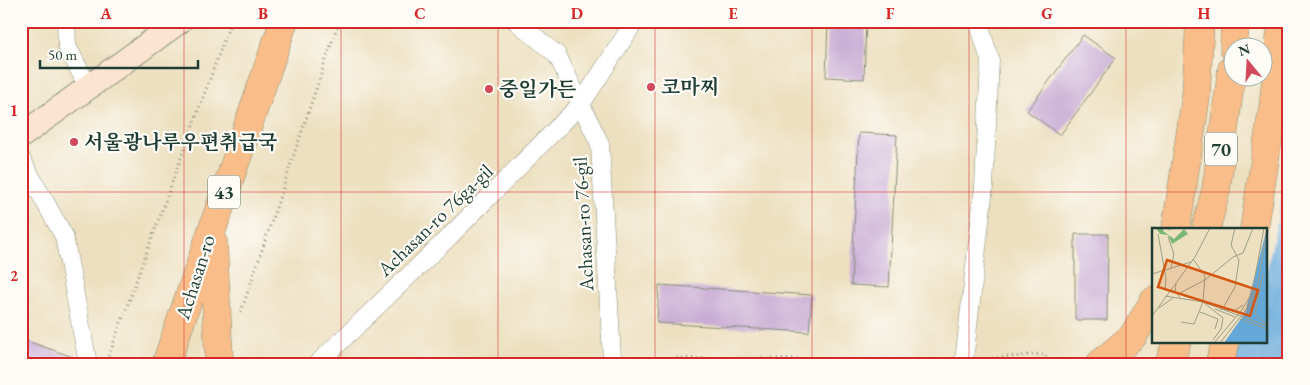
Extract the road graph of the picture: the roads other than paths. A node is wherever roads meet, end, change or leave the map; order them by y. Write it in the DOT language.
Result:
graph roads {
  1 [pos="66,21"];
  2 [pos="180,21"];
  3 [pos="284,21"];
  4 [pos="516,21"];
  5 [pos="635,21"];
  6 [pos="978,21"];
  7 [pos="1200,21"];
  8 [pos="1235,21"];
  9 [pos="1282,21"];
  10 [pos="1234,38"];
  11 [pos="88,87"];
  12 [pos="1229,88"];
  13 [pos="581,104"];
  14 [pos="21,136"];
  15 [pos="21,159"];
  16 [pos="212,224"];
  17 [pos="1176,228"];
  18 [pos="1206,228"];
  19 [pos="1254,228"];
  20 [pos="1152,304"];
  21 [pos="1177,342"];
  22 [pos="1226,342"];
  23 [pos="614,361"];
  24 [pos="962,362"];
  25 [pos="88,364"];
  26 [pos="166,364"];
  27 [pos="221,364"];
  28 [pos="317,364"];
  29 [pos="1100,364"];
  30 [pos="1169,364"];
  31 [pos="1219,364"];
  1 -- 11 [label="street"];
  2 -- 11 [label="street"];
  3 -- 16 [label="main road, Achasan-ro / 43"];
  4 -- 13 [label="street, Achasan-ro 76-gil"];
  5 -- 13 [label="street, Achasan-ro 76ga-gil"];
  6 -- 24 [label="street"];
  7 -- 17 [label="main road"];
  8 -- 10 [label="main road"];
  9 -- 19 [label="main road, 70"];
  11 -- 14 [label="street"];
  12 -- 18 [label="main road, 70"];
  13 -- 23 [label="street, Achasan-ro 76-gil"];
  13 -- 28 [label="street, Achasan-ro 76ga-gil"];
  15 -- 25 [label="street"];
  16 -- 26 [label="main road, Achasan-ro / 43"];
  16 -- 27 [label="main road"];
  20 -- 29 [label="main road"];
  21 -- 30 [label="main road"];
  22 -- 31 [label="main road"];
}
